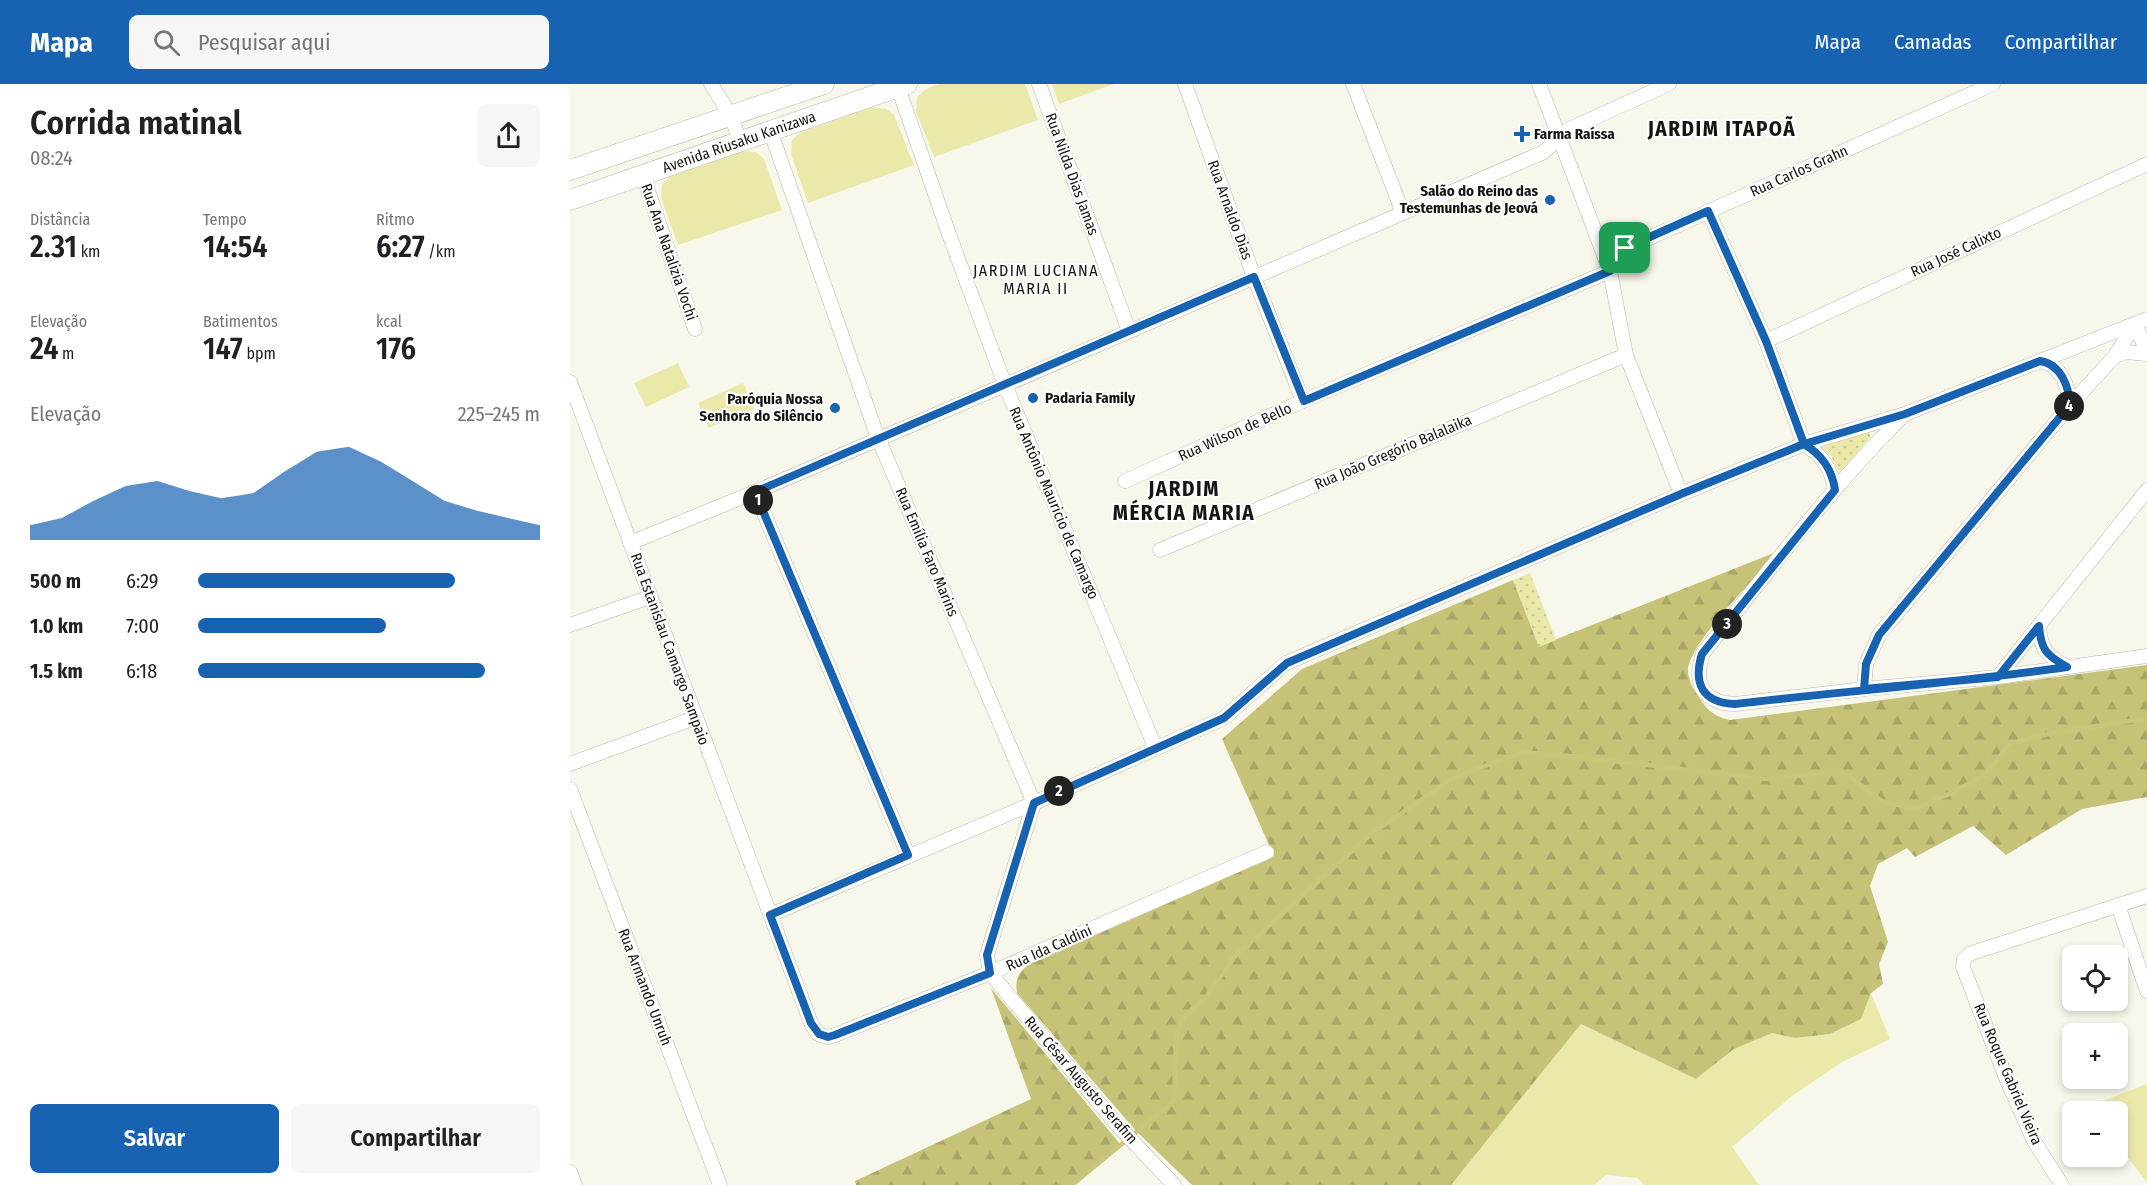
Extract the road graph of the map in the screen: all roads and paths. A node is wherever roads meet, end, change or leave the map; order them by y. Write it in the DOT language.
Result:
graph roads {
  1 [pos="711,84"];
  2 [pos="824,84"];
  3 [pos="1039,84"];
  4 [pos="1185,84"];
  5 [pos="1353,84"];
  6 [pos="1539,84"];
  7 [pos="1669,84"];
  8 [pos="1993,84"];
  9 [pos="902,86"];
  10 [pos="730,116"];
  11 [pos="770,130"];
  12 [pos="1559,139"];
  13 [pos="740,141"];
  14 [pos="2147,164"];
  15 [pos="570,170"];
  16 [pos="643,176"];
  17 [pos="570,200"];
  18 [pos="1708,211"];
  19 [pos="1403,213"];
  20 [pos="1605,258"];
  21 [pos="1610,271"];
  22 [pos="1254,277"];
  23 [pos="2141,321"];
  24 [pos="695,329"];
  25 [pos="1129,331"];
  26 [pos="1766,341"];
  27 [pos="2147,353"];
  28 [pos="1626,355"];
  29 [pos="2115,356"];
  30 [pos="2040,361"];
  31 [pos="570,382"];
  32 [pos="1005,386"];
  33 [pos="1304,401"];
  34 [pos="2070,405"];
  35 [pos="1905,414"];
  36 [pos="878,438"];
  37 [pos="1804,444"];
  38 [pos="1125,481"];
  39 [pos="1835,490"];
  40 [pos="755,492"];
  41 [pos="2146,493"];
  42 [pos="1681,494"];
  43 [pos="630,543"];
  44 [pos="1160,550"];
  45 [pos="650,597"];
  46 [pos="570,626"];
  47 [pos="2039,626"];
  48 [pos="2147,656"];
  49 [pos="2067,667"];
  50 [pos="1998,677"];
  51 [pos="1864,689"];
  52 [pos="695,718"];
  53 [pos="1155,747"];
  54 [pos="570,764"];
  55 [pos="570,789"];
  56 [pos="1034,803"];
  57 [pos="1267,852"];
  58 [pos="908,855"];
  59 [pos="2147,896"];
  60 [pos="2118,905"];
  61 [pos="770,915"];
  62 [pos="990,973"];
  63 [pos="2147,991"];
  64 [pos="828,1037"];
  65 [pos="570,1172"];
  66 [pos="575,1185"];
  67 [pos="720,1185"];
  68 [pos="1174,1185"];
  69 [pos="2062,1185"];
  1 -- 10 [label="street"];
  2 -- 10 [label="street, Avenida Riusaku Kanizawa"];
  3 -- 25 [label="street, Rua Nilda Dias Jamas"];
  4 -- 22 [label="street, Rua Arnaldo Dias"];
  5 -- 19 [label="street"];
  6 -- 12 [label="street"];
  7 -- 12 [label="street, Rua Estanislau Camargo Sampaio"];
  8 -- 18 [label="street, Rua Carlos Grahn"];
  9 -- 11 [label="street, Avenida Riusaku Kanizawa"];
  9 -- 32 [label="street, Rua Antônio Mauricio de Camargo"];
  10 -- 13 [label="street"];
  10 -- 15 [label="street, Avenida Riusaku Kanizawa"];
  11 -- 13 [label="street, Avenida Riusaku Kanizawa"];
  11 -- 36 [label="street, Rua Emília Faro Marins"];
  12 -- 19 [label="street, Rua Estanislau Camargo Sampaio"];
  12 -- 20 [label="street"];
  13 -- 16 [label="street, Avenida Riusaku Kanizawa"];
  14 -- 26 [label="street, Rua José Calixto"];
  16 -- 17 [label="street, Avenida Riusaku Kanizawa"];
  16 -- 24 [label="street, Rua Ana Natalizia Vochi"];
  18 -- 20 [label="street, Rua Carlos Grahn"];
  18 -- 26 [label="street"];
  19 -- 22 [label="street, Rua Estanislau Camargo Sampaio"];
  20 -- 21 [label="street"];
  21 -- 28 [label="street"];
  21 -- 33 [label="street, Rua Wilson de Bello"];
  22 -- 25 [label="street, Rua Estanislau Camargo Sampaio"];
  22 -- 33 [label="street, Rua Arnaldo Dias"];
  23 -- 27 [label="street"];
  23 -- 29 [label="street"];
  23 -- 30 [label="street"];
  25 -- 32 [label="street, Rua Estanislau Camargo Sampaio"];
  26 -- 37 [label="street"];
  27 -- 29 [label="street"];
  28 -- 42 [label="street"];
  28 -- 44 [label="street, Rua João Gregório Balalaika"];
  29 -- 34 [label="street"];
  30 -- 34 [label="street"];
  30 -- 35 [label="street"];
  31 -- 43 [label="street"];
  32 -- 36 [label="street, Rua Estanislau Camargo Sampaio"];
  32 -- 53 [label="street, Rua Antônio Mauricio de Camargo"];
  33 -- 38 [label="street, Rua Wilson de Bello"];
  34 -- 51 [label="street"];
  35 -- 37 [label="street"];
  35 -- 39 [label="street"];
  36 -- 40 [label="street, Rua Estanislau Camargo Sampaio"];
  36 -- 56 [label="street, Rua Emília Faro Marins"];
  37 -- 39 [label="street"];
  37 -- 42 [label="street"];
  39 -- 51 [label="street"];
  40 -- 43 [label="street, Rua Estanislau Camargo Sampaio"];
  40 -- 58 [label="street"];
  41 -- 47 [label="street"];
  42 -- 53 [label="street"];
  43 -- 45 [label="street, Rua Estanislau Camargo Sampaio"];
  45 -- 46 [label="street"];
  45 -- 52 [label="street, Rua Estanislau Camargo Sampaio"];
  47 -- 49 [label="street"];
  47 -- 50 [label="street"];
  48 -- 49 [label="street"];
  49 -- 50 [label="street"];
  50 -- 51 [label="street"];
  52 -- 54 [label="street"];
  52 -- 61 [label="street, Rua Estanislau Camargo Sampaio"];
  53 -- 56 [label="street"];
  55 -- 67 [label="street, Rua Armando Unruh"];
  56 -- 58 [label="street"];
  56 -- 62 [label="street"];
  57 -- 62 [label="street, Rua Ida Caldini"];
  58 -- 61 [label="street"];
  59 -- 60 [label="street"];
  60 -- 63 [label="street"];
  60 -- 69 [label="street, Rua Roque Gabriel Vieira"];
  61 -- 64 [label="street, Rua Estanislau Camargo Sampaio"];
  62 -- 64 [label="street, Rua Ida Caldini"];
  62 -- 68 [label="street, Rua César Augusto Serafim"];
  65 -- 66 [label="street"];
}
